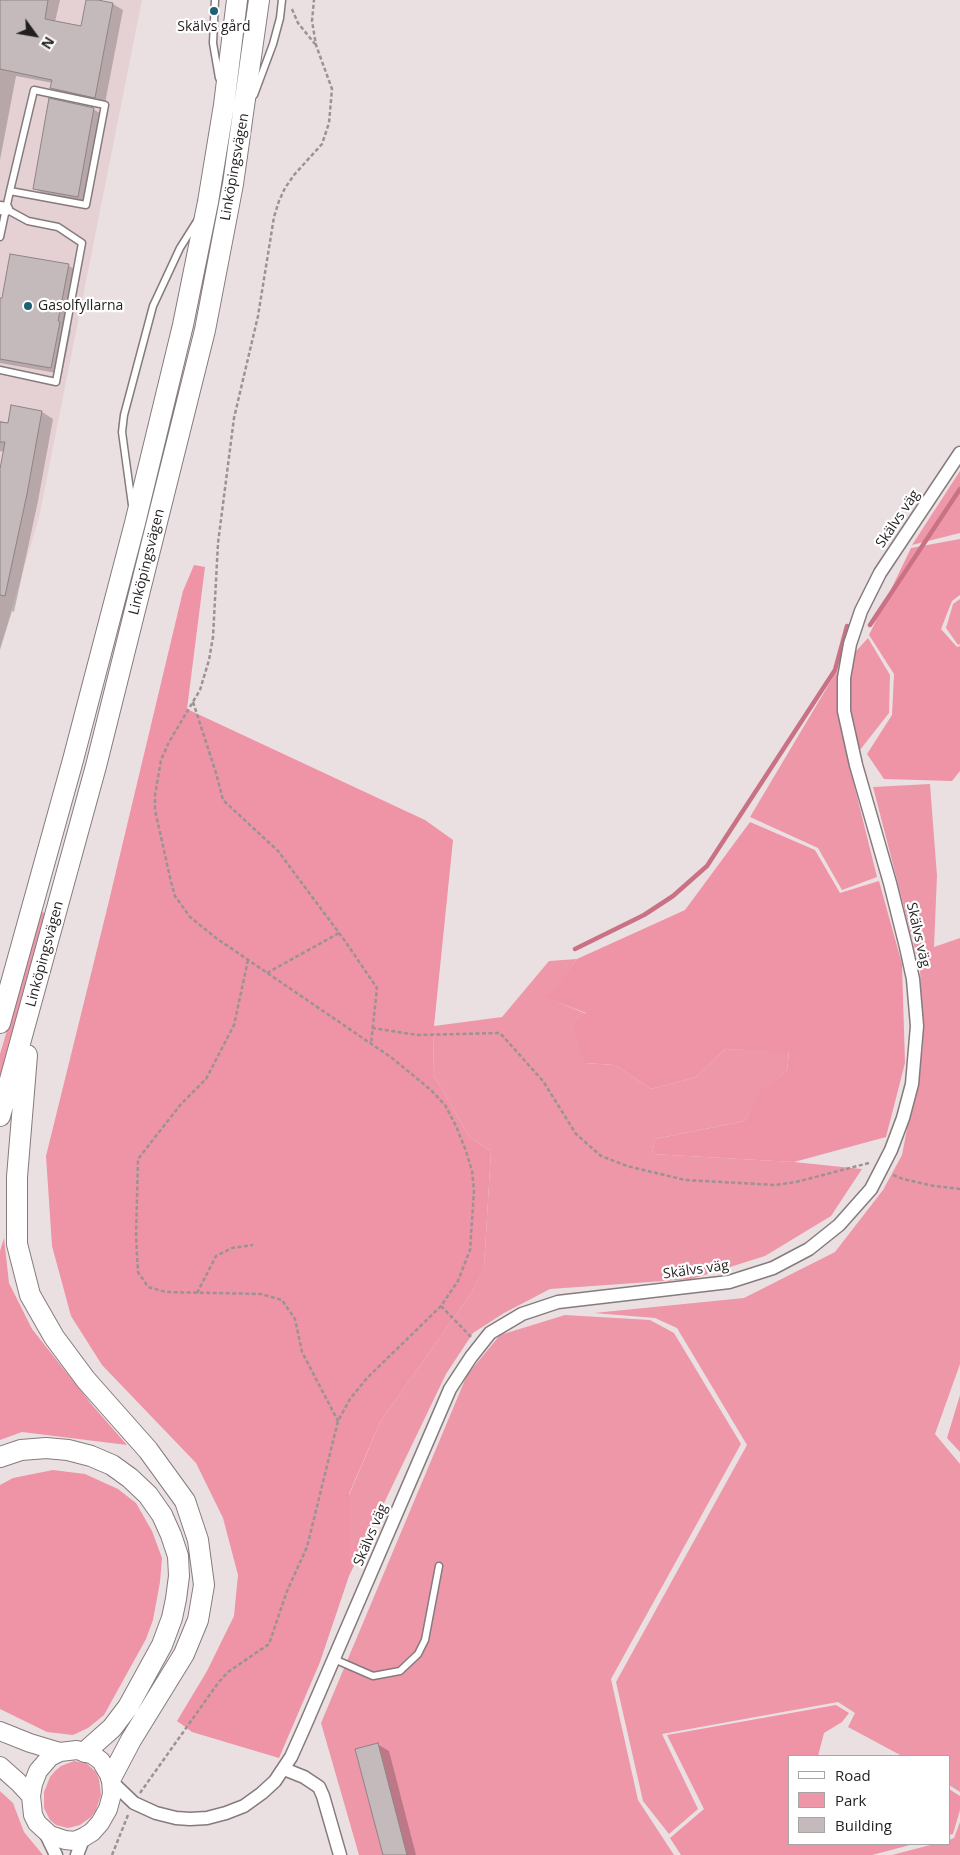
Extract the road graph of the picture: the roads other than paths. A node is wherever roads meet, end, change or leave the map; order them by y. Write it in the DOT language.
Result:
graph roads {
  1 [pos="215,0"];
  2 [pos="237,0"];
  3 [pos="259,0"];
  4 [pos="282,0"];
  5 [pos="224,105"];
  6 [pos="243,124"];
  7 [pos="10,192"];
  8 [pos="208,202"];
  9 [pos="3,209"];
  10 [pos="0,237"];
  11 [pos="0,370"];
  12 [pos="960,453"];
  13 [pos="135,523"];
  14 [pos="18,958"];
  15 [pos="0,994"];
  16 [pos="32,1006"];
  17 [pos="0,1023"];
  18 [pos="0,1116"];
  19 [pos="0,1457"];
  20 [pos="439,1566"];
  21 [pos="334,1659"];
  22 [pos="0,1731"];
  23 [pos="60,1752"];
  24 [pos="85,1752"];
  25 [pos="0,1766"];
  26 [pos="284,1769"];
  27 [pos="112,1780"];
  28 [pos="31,1796"];
  29 [pos="134,1803"];
  30 [pos="108,1809"];
  31 [pos="44,1830"];
  32 [pos="84,1837"];
  33 [pos="56,1855"];
  34 [pos="77,1855"];
  35 [pos="340,1855"];
  1 -- 5 [label="lane"];
  2 -- 5 [label="highway, Linköpingsvägen"];
  3 -- 6 [label="highway, Linköpingsvägen"];
  4 -- 6 [label="lane"];
  5 -- 8 [label="highway, Linköpingsvägen"];
  6 -- 16 [label="highway, Linköpingsvägen"];
  7 -- 7 [label="lane"];
  7 -- 9 [label="lane"];
  8 -- 13 [label="highway, Linköpingsvägen"];
  8 -- 13 [label="lane"];
  9 -- 10 [label="lane"];
  9 -- 11 [label="lane"];
  12 -- 21 [label="street, Skälvs väg"];
  13 -- 14 [label="highway, Linköpingsvägen"];
  14 -- 15 [label="highway"];
  14 -- 17 [label="highway, Linköpingsvägen"];
  16 -- 18 [label="highway, Linköpingsvägen"];
  16 -- 27 [label="highway"];
  19 -- 24 [label="highway"];
  20 -- 21 [label="lane"];
  21 -- 26 [label="street, Skälvs väg"];
  22 -- 23 [label="main road"];
  23 -- 24 [label="main road"];
  23 -- 28 [label="main road"];
  24 -- 27 [label="main road"];
  25 -- 28 [label="main road"];
  26 -- 29 [label="street, Skälvs väg"];
  26 -- 35 [label="street"];
  27 -- 29 [label="street, Skälvs väg"];
  27 -- 30 [label="main road"];
  28 -- 31 [label="main road"];
  29 -- 30 [label="street"];
  30 -- 32 [label="main road"];
  31 -- 32 [label="main road"];
  31 -- 33 [label="street"];
  32 -- 34 [label="street"];
}
